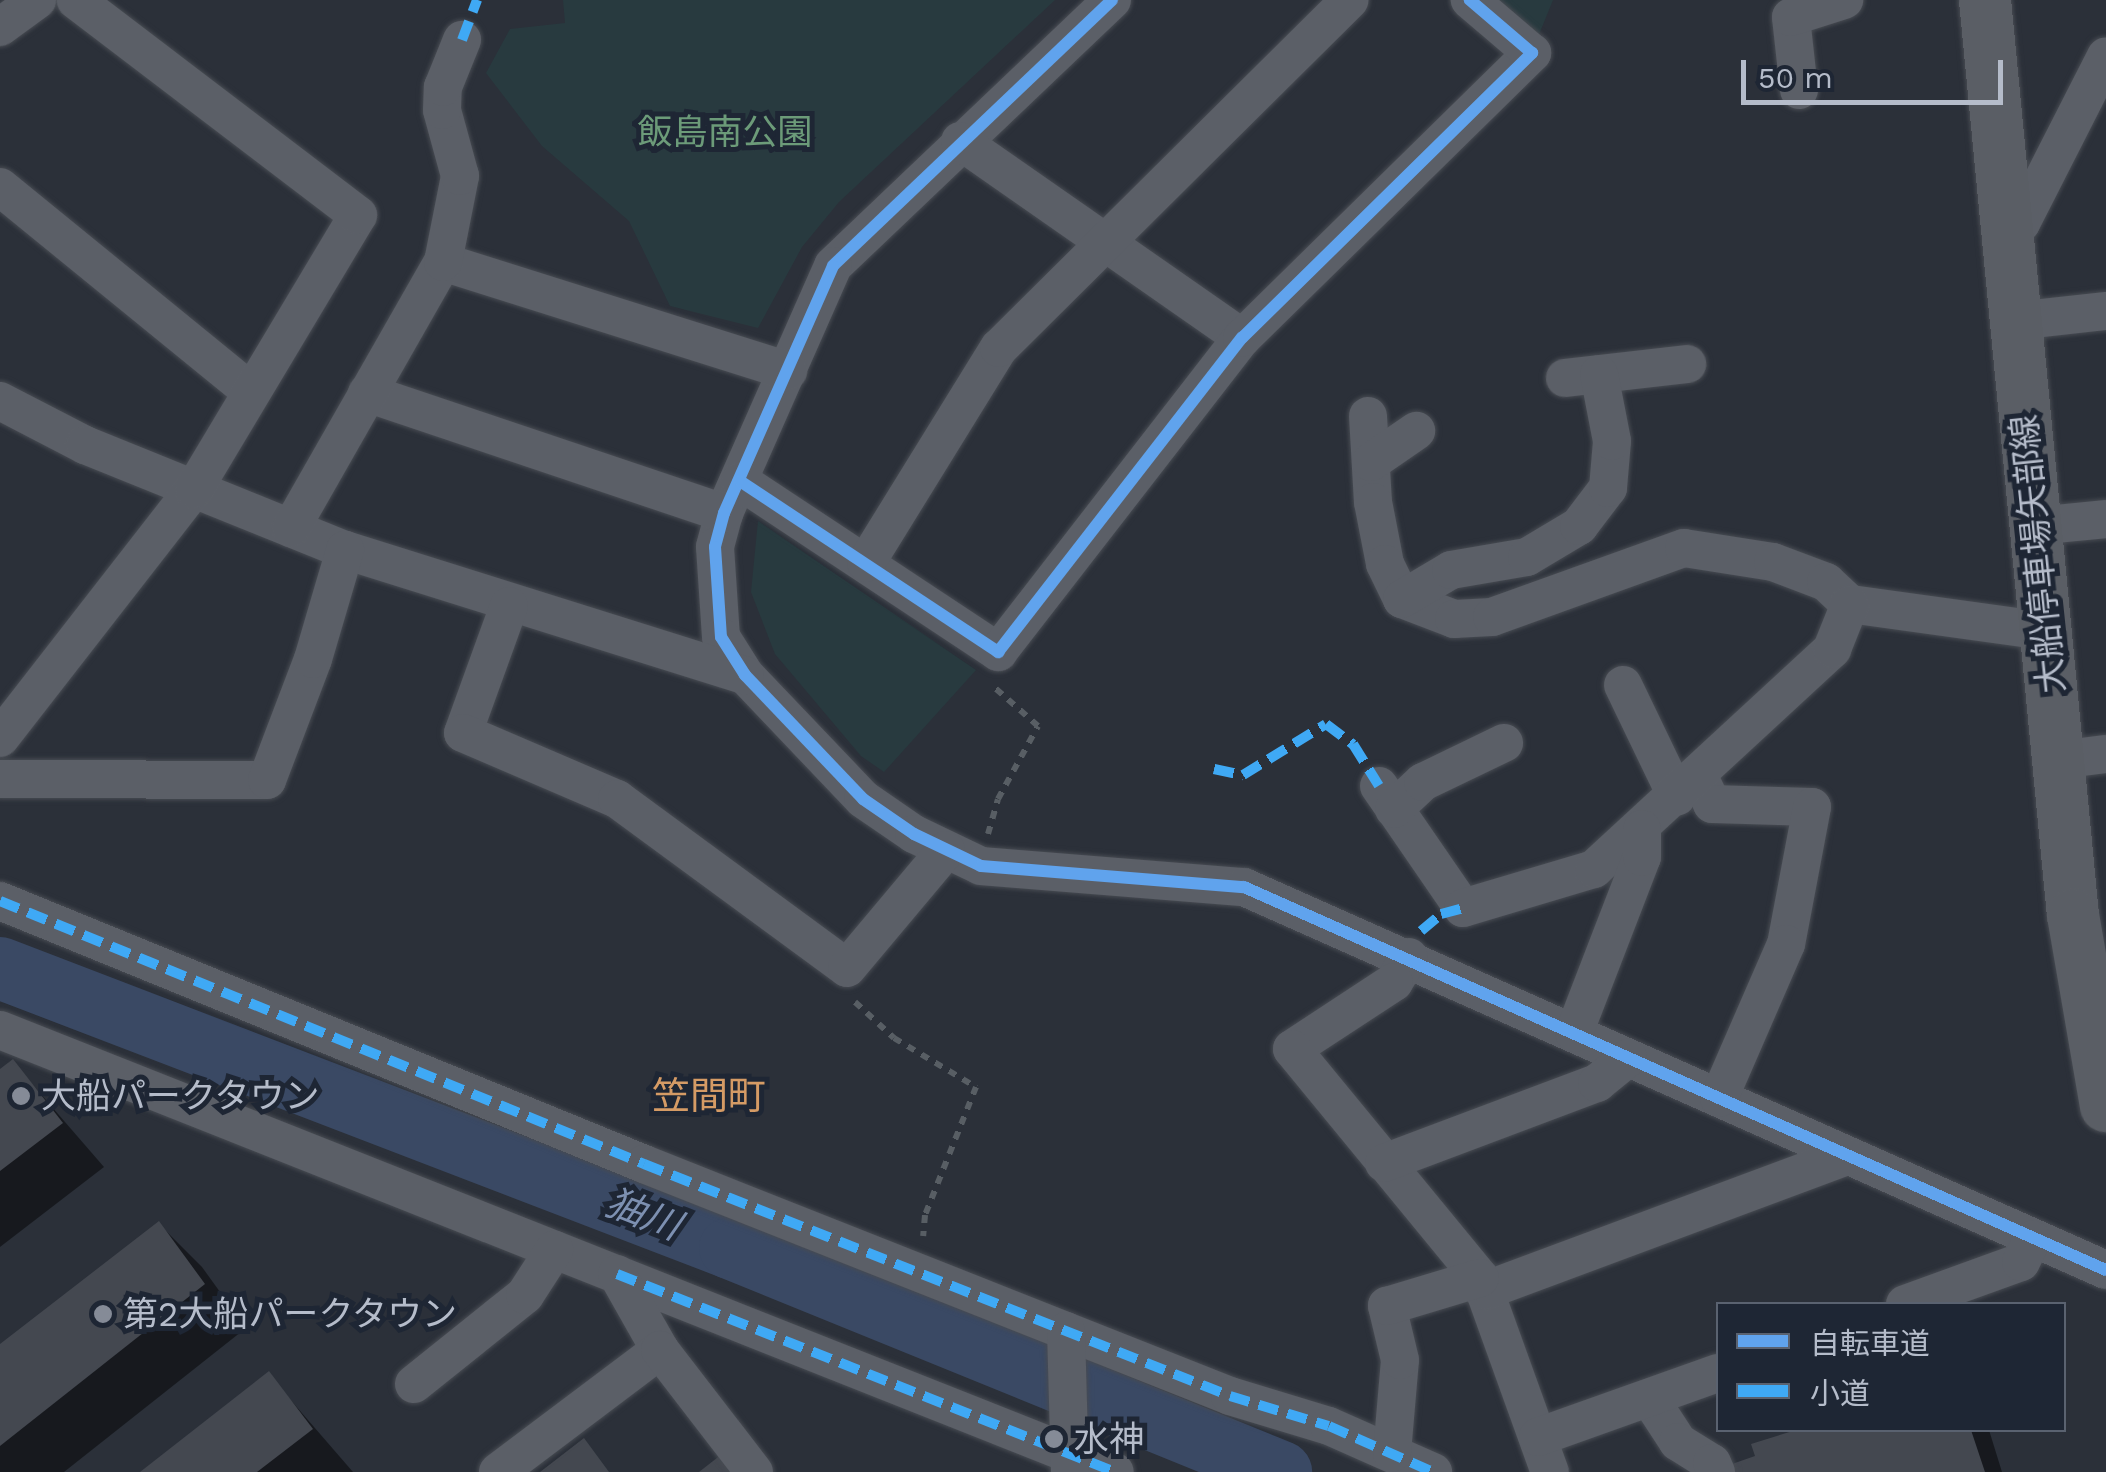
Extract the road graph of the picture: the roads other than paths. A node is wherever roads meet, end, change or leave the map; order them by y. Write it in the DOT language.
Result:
graph roads {
  1 [pos="37,0"];
  2 [pos="76,0"];
  3 [pos="1112,0"];
  4 [pos="1350,0"];
  5 [pos="1470,0"];
  6 [pos="1844,0"];
  7 [pos="1986,0"];
  8 [pos="0,28"];
  9 [pos="462,40"];
  10 [pos="2106,56"];
  11 [pos="1800,90"];
  12 [pos="960,141"];
  13 [pos="0,186"];
  14 [pos="2006,231"];
  15 [pos="1105,242"];
  16 [pos="443,262"];
  17 [pos="2106,311"];
  18 [pos="2015,321"];
  19 [pos="1242,338"];
  20 [pos="1686,364"];
  21 [pos="788,371"];
  22 [pos="251,392"];
  23 [pos="368,394"];
  24 [pos="0,402"];
  25 [pos="1368,416"];
  26 [pos="1416,431"];
  27 [pos="1371,462"];
  28 [pos="194,489"];
  29 [pos="732,497"];
  30 [pos="2106,519"];
  31 [pos="2035,526"];
  32 [pos="291,528"];
  33 [pos="344,550"];
  34 [pos="866,563"];
  35 [pos="1402,600"];
  36 [pos="1850,604"];
  37 [pos="510,606"];
  38 [pos="2046,632"];
  39 [pos="745,675"];
  40 [pos="1623,685"];
  41 [pos="0,738"];
  42 [pos="1504,743"];
  43 [pos="2082,757"];
  44 [pos="0,779"];
  45 [pos="1688,787"];
  46 [pos="1642,828"];
  47 [pos="946,850"];
  48 [pos="0,900"];
  49 [pos="1409,957"];
  50 [pos="0,1030"];
  51 [pos="1574,1033"];
  52 [pos="1628,1058"];
  53 [pos="1720,1098"];
  54 [pos="2106,1106"];
  55 [pos="1845,1157"];
  56 [pos="1384,1162"];
  57 [pos="2032,1239"];
  58 [pos="554,1250"];
  59 [pos="2106,1270"];
  60 [pos="617,1274"];
  61 [pos="1482,1285"];
  62 [pos="1911,1302"];
  63 [pos="1066,1331"];
  64 [pos="660,1350"];
  65 [pos="1716,1375"];
  66 [pos="414,1384"];
  67 [pos="1650,1399"];
  68 [pos="1392,1453"];
  69 [pos="1544,1454"];
  70 [pos="1071,1464"];
  71 [pos="498,1472"];
  72 [pos="754,1472"];
  73 [pos="1115,1472"];
  74 [pos="1433,1472"];
  75 [pos="1716,1472"];
  1 -- 8 [label="street"];
  2 -- 22 [label="street"];
  3 -- 12 [label="street"];
  4 -- 15 [label="street"];
  5 -- 19 [label="street"];
  6 -- 11 [label="street"];
  7 -- 14 [label="main road, 大船停車場矢部線"];
  9 -- 16 [label="street"];
  10 -- 14 [label="street"];
  12 -- 15 [label="street"];
  12 -- 21 [label="street"];
  13 -- 22 [label="street"];
  14 -- 18 [label="main road, 大船停車場矢部線"];
  15 -- 19 [label="street"];
  15 -- 34 [label="street"];
  16 -- 21 [label="street"];
  16 -- 23 [label="street"];
  17 -- 18 [label="street"];
  18 -- 31 [label="main road, 大船停車場矢部線"];
  19 -- 34 [label="street"];
  20 -- 35 [label="street"];
  21 -- 29 [label="street"];
  22 -- 28 [label="street"];
  23 -- 29 [label="street"];
  23 -- 32 [label="street"];
  24 -- 28 [label="street"];
  25 -- 27 [label="street"];
  26 -- 27 [label="street"];
  27 -- 35 [label="street"];
  28 -- 32 [label="street"];
  28 -- 41 [label="street"];
  29 -- 34 [label="street"];
  29 -- 39 [label="street"];
  30 -- 31 [label="street"];
  31 -- 38 [label="main road, 大船停車場矢部線"];
  32 -- 33 [label="street"];
  33 -- 37 [label="street"];
  33 -- 44 [label="street"];
  35 -- 36 [label="street"];
  36 -- 38 [label="street"];
  36 -- 45 [label="street"];
  37 -- 39 [label="street"];
  37 -- 47 [label="street"];
  38 -- 43 [label="main road, 大船停車場矢部線"];
  39 -- 47 [label="street"];
  40 -- 45 [label="street"];
  42 -- 46 [label="street"];
  43 -- 54 [label="main road, 大船停車場矢部線"];
  45 -- 46 [label="street"];
  45 -- 53 [label="street"];
  46 -- 51 [label="street"];
  47 -- 49 [label="street"];
  48 -- 63 [label="street"];
  49 -- 51 [label="street"];
  49 -- 56 [label="street"];
  50 -- 58 [label="street"];
  51 -- 52 [label="street"];
  52 -- 53 [label="street"];
  52 -- 56 [label="street"];
  53 -- 55 [label="street"];
  55 -- 57 [label="street"];
  55 -- 61 [label="street"];
  56 -- 61 [label="street"];
  57 -- 59 [label="street"];
  57 -- 62 [label="street"];
  58 -- 60 [label="street"];
  58 -- 66 [label="street"];
  60 -- 64 [label="street"];
  60 -- 70 [label="street"];
  61 -- 68 [label="street"];
  61 -- 69 [label="street"];
  63 -- 68 [label="street"];
  63 -- 70 [label="street"];
  64 -- 71 [label="street"];
  64 -- 72 [label="street"];
  65 -- 67 [label="street"];
  67 -- 69 [label="street"];
  67 -- 75 [label="street"];
  68 -- 74 [label="street"];
  70 -- 73 [label="street"];
}
